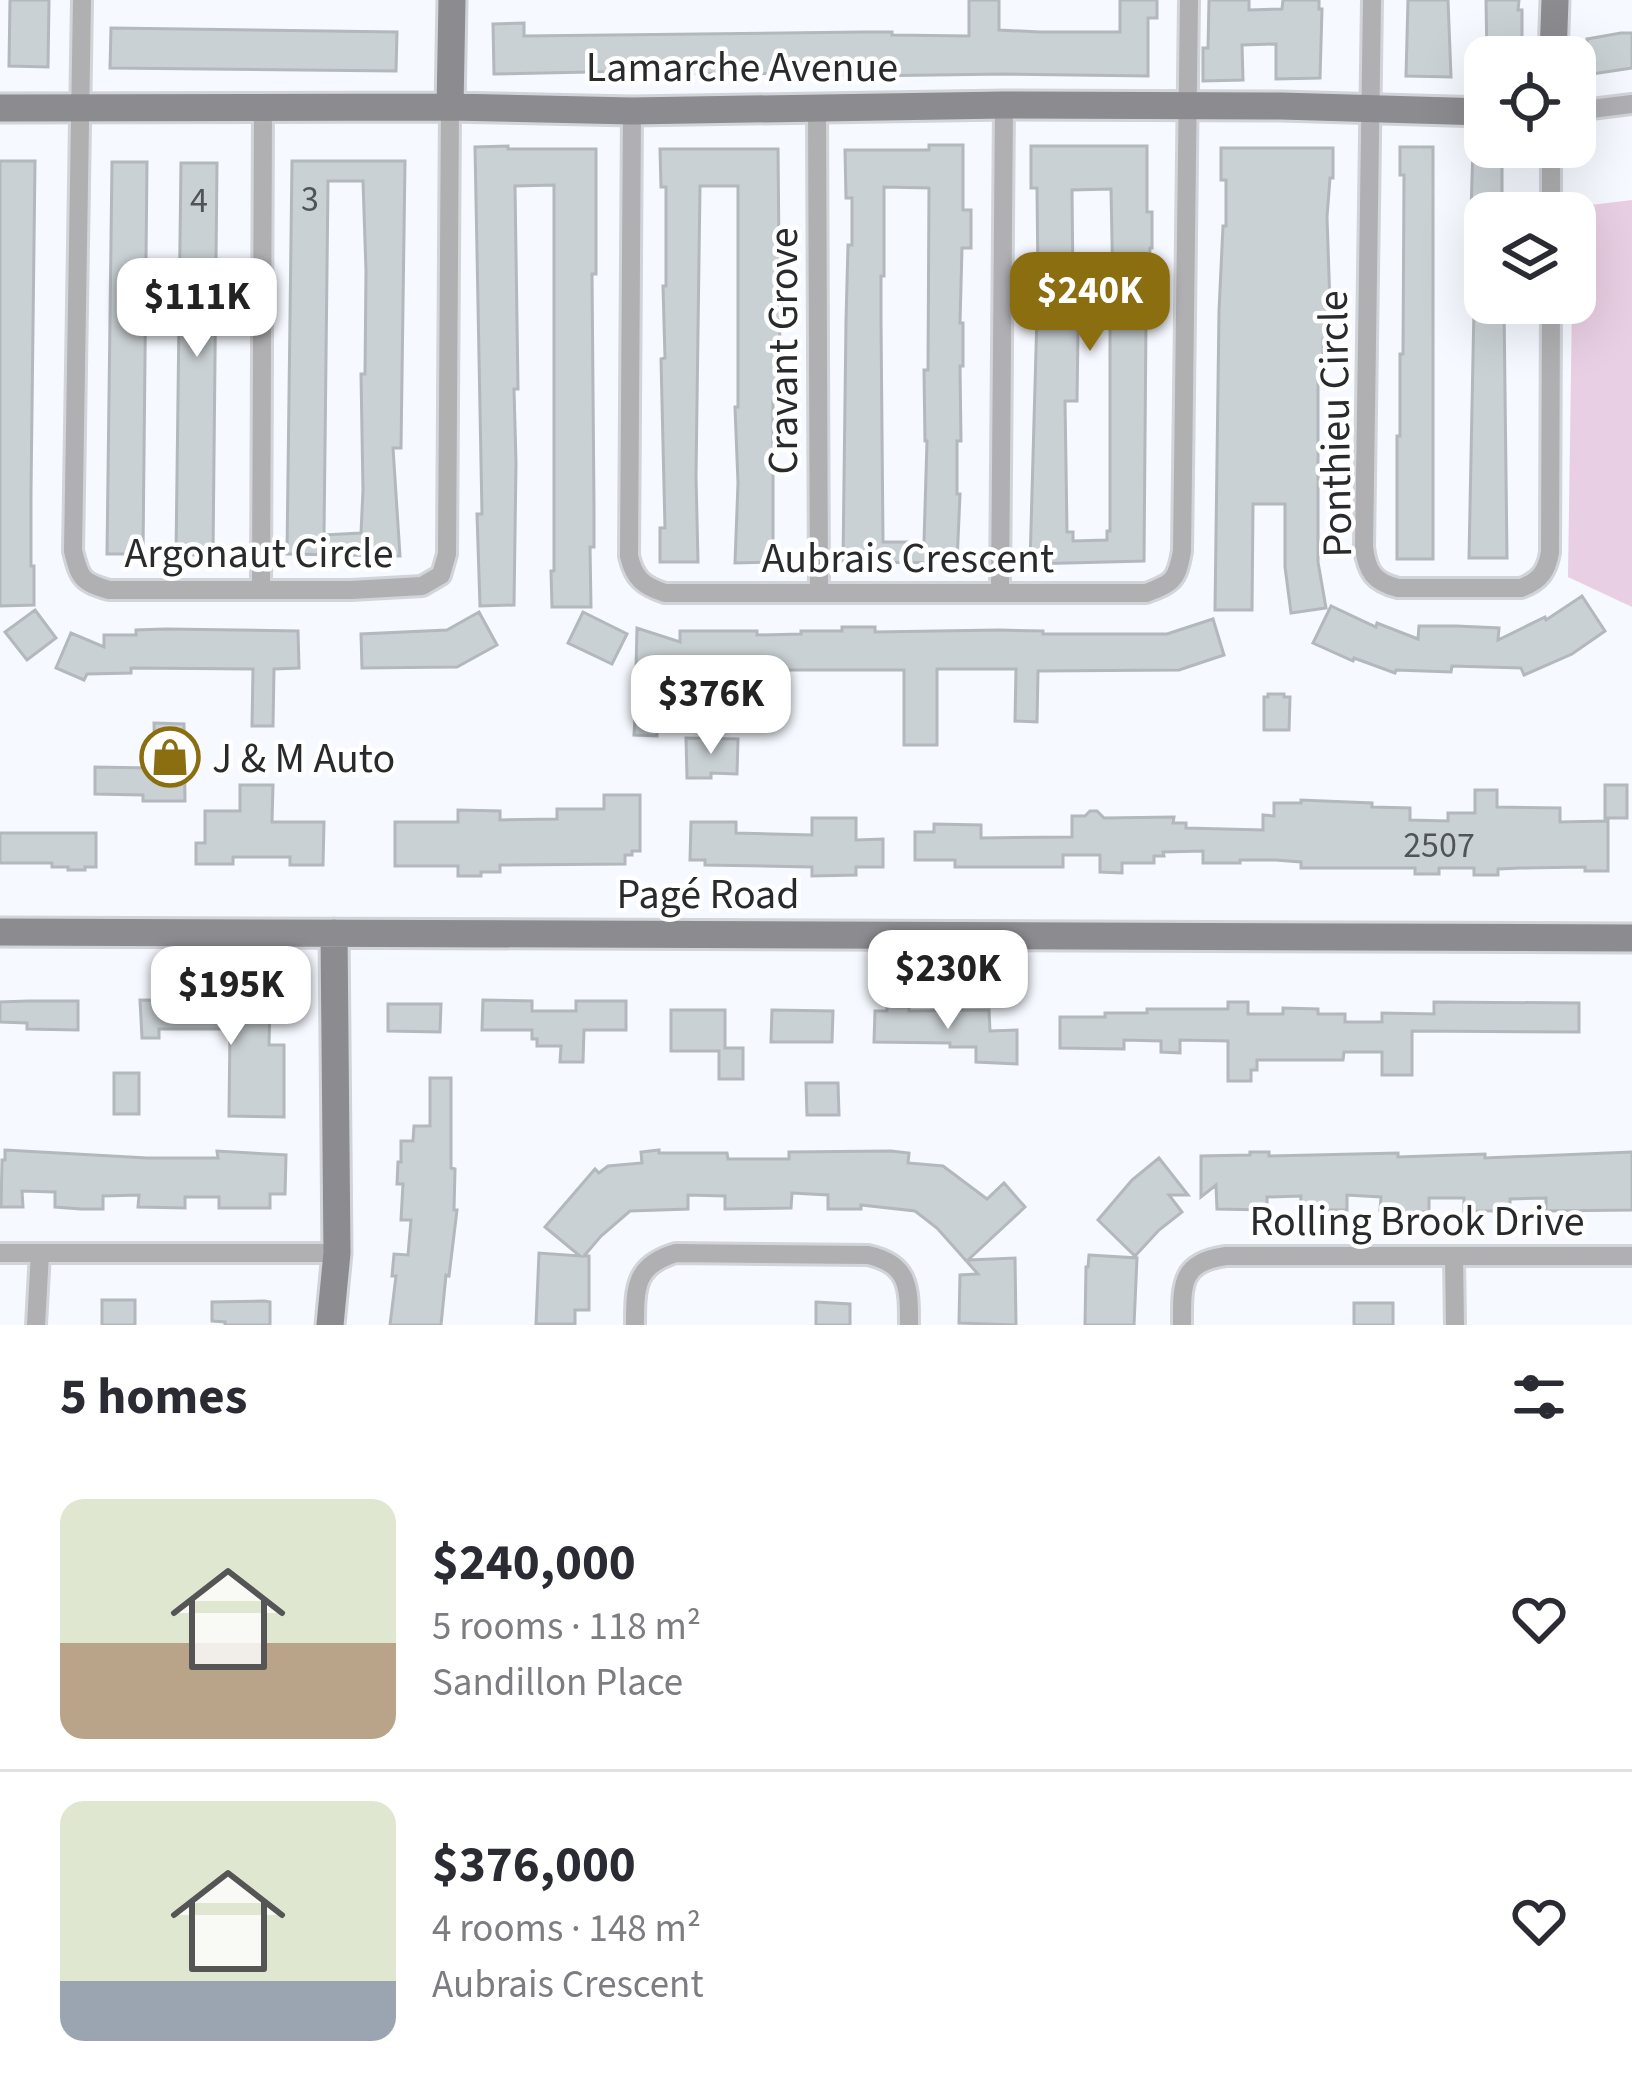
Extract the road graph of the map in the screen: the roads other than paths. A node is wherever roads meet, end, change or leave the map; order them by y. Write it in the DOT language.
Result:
graph roads {
  1 [pos="82,0"];
  2 [pos="452,0"];
  3 [pos="1189,0"];
  4 [pos="1372,0"];
  5 [pos="1555,0"];
  6 [pos="1554,36"];
  7 [pos="1632,104"];
  8 [pos="1004,105"];
  9 [pos="1188,106"];
  10 [pos="81,107"];
  11 [pos="450,107"];
  12 [pos="1371,107"];
  13 [pos="0,108"];
  14 [pos="263,108"];
  15 [pos="1596,108"];
  16 [pos="817,109"];
  17 [pos="632,111"];
  18 [pos="1464,111"];
  19 [pos="1551,324"];
  20 [pos="261,589"];
  21 [pos="1000,592"];
  22 [pos="819,593"];
  23 [pos="0,932"];
  24 [pos="334,933"];
  25 [pos="1632,938"];
  26 [pos="0,1253"];
  27 [pos="40,1253"];
  28 [pos="337,1253"];
  29 [pos="1454,1256"];
  30 [pos="1632,1256"];
  31 [pos="36,1325"];
  32 [pos="329,1325"];
  33 [pos="635,1325"];
  34 [pos="909,1325"];
  35 [pos="1182,1325"];
  36 [pos="1455,1325"];
  1 -- 10 [label="street"];
  2 -- 11 [label="street"];
  3 -- 9 [label="street"];
  4 -- 12 [label="street"];
  5 -- 6 [label="street"];
  7 -- 15 [label="street"];
  8 -- 9 [label="street, Lamarche Avenue"];
  8 -- 16 [label="street, Lamarche Avenue"];
  8 -- 21 [label="street"];
  9 -- 12 [label="street, Lamarche Avenue"];
  9 -- 21 [label="street, Aubrais Crescent"];
  10 -- 13 [label="street, Lamarche Avenue"];
  10 -- 14 [label="street, Lamarche Avenue"];
  10 -- 20 [label="street, Argonaut Circle"];
  11 -- 14 [label="street, Lamarche Avenue"];
  11 -- 17 [label="street, Lamarche Avenue"];
  11 -- 20 [label="street, Argonaut Circle"];
  12 -- 18 [label="street, Lamarche Avenue"];
  12 -- 19 [label="street, Ponthieu Circle"];
  14 -- 20 [label="street"];
  16 -- 17 [label="street, Lamarche Avenue"];
  16 -- 22 [label="street, Cravant Grove"];
  17 -- 22 [label="street, Aubrais Crescent"];
  21 -- 22 [label="street, Aubrais Crescent"];
  23 -- 24 [label="street, Pagé Road"];
  24 -- 25 [label="street, Pagé Road"];
  24 -- 28 [label="street"];
  26 -- 27 [label="street"];
  27 -- 28 [label="street"];
  27 -- 31 [label="street"];
  28 -- 32 [label="street"];
  29 -- 30 [label="street, Rolling Brook Drive"];
  29 -- 35 [label="street, Rolling Brook Drive"];
  29 -- 36 [label="street"];
  33 -- 34 [label="street"];
}
